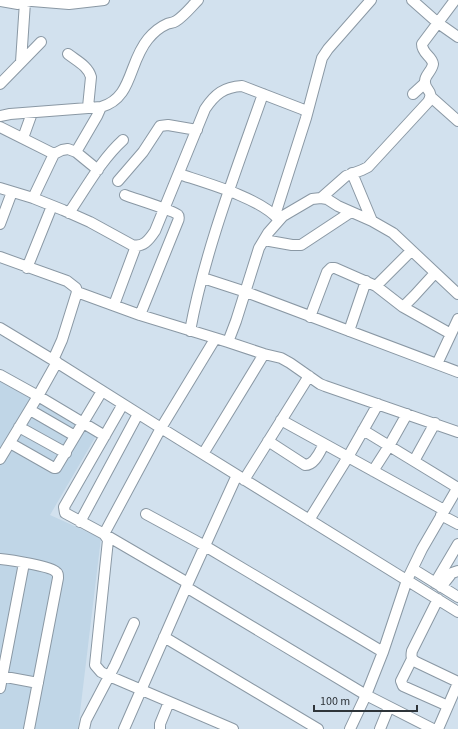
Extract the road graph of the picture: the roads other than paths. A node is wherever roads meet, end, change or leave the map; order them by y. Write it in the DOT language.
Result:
graph roads {
  1 [pos="104,0"];
  2 [pos="198,0"];
  3 [pos="371,0"];
  4 [pos="413,0"];
  5 [pos="455,0"];
  6 [pos="0,1"];
  7 [pos="31,1"];
  8 [pos="438,23"];
  9 [pos="458,37"];
  10 [pos="41,42"];
  11 [pos="68,54"];
  12 [pos="21,62"];
  13 [pos="425,83"];
  14 [pos="0,84"];
  15 [pos="263,94"];
  16 [pos="413,94"];
  17 [pos="431,97"];
  18 [pos="88,107"];
  19 [pos="101,107"];
  20 [pos="307,111"];
  21 [pos="32,113"];
  22 [pos="0,116"];
  23 [pos="458,121"];
  24 [pos="0,127"];
  25 [pos="197,130"];
  26 [pos="23,138"];
  27 [pos="123,140"];
  28 [pos="76,152"];
  29 [pos="54,154"];
  30 [pos="98,170"];
  31 [pos="352,173"];
  32 [pos="179,174"];
  33 [pos="118,181"];
  34 [pos="0,188"];
  35 [pos="12,192"];
  36 [pos="229,192"];
  37 [pos="125,195"];
  38 [pos="33,198"];
  39 [pos="321,198"];
  40 [pos="52,206"];
  41 [pos="165,209"];
  42 [pos="351,212"];
  43 [pos="68,213"];
  44 [pos="277,218"];
  45 [pos="372,221"];
  46 [pos="0,224"];
  47 [pos="264,240"];
  48 [pos="136,246"];
  49 [pos="411,251"];
  50 [pos="0,257"];
  51 [pos="27,268"];
  52 [pos="435,273"];
  53 [pos="202,278"];
  54 [pos="366,281"];
  55 [pos="376,286"];
  56 [pos="77,292"];
  57 [pos="246,292"];
  58 [pos="458,294"];
  59 [pos="114,305"];
  60 [pos="403,307"];
  61 [pos="140,315"];
  62 [pos="310,317"];
  63 [pos="458,319"];
  64 [pos="0,328"];
  65 [pos="190,331"];
  66 [pos="349,331"];
  67 [pos="451,334"];
  68 [pos="215,339"];
  69 [pos="228,342"];
  70 [pos="264,354"];
  71 [pos="55,361"];
  72 [pos="437,364"];
  73 [pos="458,372"];
  74 [pos="0,375"];
  75 [pos="309,376"];
  76 [pos="102,391"];
  77 [pos="38,396"];
  78 [pos="123,404"];
  79 [pos="378,404"];
  80 [pos="30,410"];
  81 [pos="138,414"];
  82 [pos="407,414"];
  83 [pos="281,420"];
  84 [pos="83,422"];
  85 [pos="435,423"];
  86 [pos="19,427"];
  87 [pos="161,428"];
  88 [pos="363,430"];
  89 [pos="458,432"];
  90 [pos="75,436"];
  91 [pos="105,436"];
  92 [pos="268,441"];
  93 [pos="10,443"];
  94 [pos="324,444"];
  95 [pos="389,446"];
  96 [pos="66,452"];
  97 [pos="203,454"];
  98 [pos="348,457"];
  99 [pos="0,459"];
  100 [pos="414,461"];
  101 [pos="374,471"];
  102 [pos="240,477"];
  103 [pos="458,487"];
  104 [pos="443,512"];
  105 [pos="146,514"];
  106 [pos="309,520"];
  107 [pos="80,522"];
  108 [pos="458,524"];
  109 [pos="104,534"];
  110 [pos="458,544"];
  111 [pos="205,546"];
  112 [pos="0,558"];
  113 [pos="24,563"];
  114 [pos="413,568"];
  115 [pos="458,571"];
  116 [pos="408,580"];
  117 [pos="187,585"];
  118 [pos="438,585"];
  119 [pos="458,598"];
  120 [pos="438,599"];
  121 [pos="458,612"];
  122 [pos="134,623"];
  123 [pos="164,637"];
  124 [pos="383,652"];
  125 [pos="412,659"];
  126 [pos="1,676"];
  127 [pos="109,676"];
  128 [pos="458,682"];
  129 [pos="38,683"];
  130 [pos="0,688"];
  131 [pos="142,690"];
  132 [pos="366,696"];
  133 [pos="169,702"];
  134 [pos="448,706"];
  135 [pos="389,707"];
  136 [pos="30,729"];
  137 [pos="84,729"];
  138 [pos="124,729"];
  139 [pos="160,729"];
  140 [pos="233,729"];
  141 [pos="318,729"];
  142 [pos="350,729"];
  143 [pos="380,729"];
  144 [pos="433,729"];
  145 [pos="438,729"];
  1 -- 7 [label="street"];
  2 -- 19 [label="street"];
  3 -- 20 [label="street"];
  4 -- 8 [label="street"];
  5 -- 8 [label="street"];
  6 -- 7 [label="street"];
  7 -- 12 [label="street"];
  8 -- 9 [label="street"];
  8 -- 13 [label="street"];
  10 -- 12 [label="street"];
  11 -- 18 [label="street"];
  12 -- 14 [label="street"];
  13 -- 16 [label="street"];
  13 -- 17 [label="street"];
  15 -- 20 [label="street"];
  15 -- 25 [label="street"];
  15 -- 36 [label="street"];
  17 -- 23 [label="street"];
  17 -- 31 [label="street"];
  18 -- 19 [label="street"];
  18 -- 21 [label="street"];
  19 -- 28 [label="street"];
  20 -- 44 [label="street"];
  21 -- 22 [label="street"];
  21 -- 26 [label="street"];
  24 -- 26 [label="street"];
  25 -- 32 [label="street"];
  25 -- 33 [label="street"];
  26 -- 29 [label="street"];
  27 -- 30 [label="street"];
  28 -- 29 [label="street"];
  28 -- 30 [label="street"];
  29 -- 38 [label="street"];
  30 -- 43 [label="street"];
  31 -- 39 [label="street"];
  31 -- 45 [label="street"];
  32 -- 36 [label="street"];
  32 -- 41 [label="street"];
  34 -- 35 [label="street"];
  35 -- 38 [label="street"];
  35 -- 46 [label="street"];
  36 -- 44 [label="street"];
  36 -- 53 [label="street"];
  37 -- 41 [label="street"];
  38 -- 40 [label="street"];
  39 -- 42 [label="street"];
  39 -- 44 [label="street"];
  40 -- 43 [label="street"];
  40 -- 51 [label="street"];
  41 -- 48 [label="street"];
  41 -- 61 [label="street"];
  42 -- 45 [label="street"];
  42 -- 47 [label="street"];
  43 -- 48 [label="street"];
  44 -- 47 [label="street"];
  45 -- 49 [label="street"];
  47 -- 57 [label="street"];
  48 -- 59 [label="street"];
  49 -- 52 [label="street"];
  49 -- 55 [label="street"];
  50 -- 51 [label="street"];
  51 -- 56 [label="street"];
  52 -- 58 [label="street"];
  52 -- 60 [label="street"];
  53 -- 57 [label="street"];
  53 -- 65 [label="street"];
  54 -- 55 [label="street"];
  54 -- 62 [label="street"];
  54 -- 66 [label="street"];
  55 -- 60 [label="street"];
  56 -- 59 [label="street"];
  56 -- 71 [label="street"];
  57 -- 62 [label="street"];
  57 -- 69 [label="street"];
  59 -- 61 [label="street"];
  60 -- 67 [label="street"];
  61 -- 65 [label="street"];
  62 -- 66 [label="street"];
  63 -- 67 [label="street"];
  64 -- 71 [label="street"];
  65 -- 68 [label="street"];
  66 -- 72 [label="street"];
  67 -- 72 [label="street"];
  68 -- 69 [label="street"];
  68 -- 87 [label="street"];
  69 -- 70 [label="street"];
  70 -- 75 [label="street"];
  70 -- 97 [label="street"];
  71 -- 76 [label="street"];
  71 -- 77 [label="street"];
  72 -- 73 [label="street"];
  74 -- 77 [label="street"];
  75 -- 79 [label="street"];
  75 -- 83 [label="street"];
  76 -- 78 [label="street"];
  76 -- 84 [label="street"];
  77 -- 80 [label="street"];
  77 -- 84 [label="street"];
  78 -- 81 [label="street"];
  78 -- 91 [label="street"];
  79 -- 82 [label="street"];
  79 -- 88 [label="street"];
  80 -- 86 [label="street"];
  80 -- 90 [label="street"];
  81 -- 87 [label="street"];
  81 -- 107 [label="street"];
  82 -- 85 [label="street"];
  82 -- 95 [label="street"];
  83 -- 92 [label="street"];
  83 -- 94 [label="street"];
  84 -- 90 [label="street"];
  84 -- 91 [label="street"];
  85 -- 89 [label="street"];
  85 -- 100 [label="street"];
  86 -- 93 [label="street"];
  86 -- 96 [label="street"];
  87 -- 97 [label="street"];
  87 -- 109 [label="street"];
  88 -- 95 [label="street"];
  88 -- 98 [label="street"];
  90 -- 96 [label="street"];
  91 -- 107 [label="street"];
  92 -- 94 [label="street"];
  92 -- 102 [label="street"];
  93 -- 96 [label="street"];
  93 -- 99 [label="street"];
  94 -- 98 [label="street"];
  95 -- 100 [label="street"];
  95 -- 101 [label="street"];
  97 -- 102 [label="street"];
  98 -- 101 [label="street"];
  98 -- 106 [label="street"];
  100 -- 103 [label="street"];
  101 -- 104 [label="street"];
  102 -- 106 [label="street"];
  102 -- 111 [label="street"];
  103 -- 104 [label="street"];
  104 -- 108 [label="street"];
  104 -- 114 [label="street"];
  105 -- 111 [label="street"];
  106 -- 116 [label="street"];
  107 -- 109 [label="street"];
  109 -- 117 [label="street"];
  109 -- 127 [label="street"];
  110 -- 118 [label="street"];
  111 -- 117 [label="street"];
  111 -- 124 [label="street"];
  112 -- 113 [label="street"];
  113 -- 126 [label="street"];
  113 -- 129 [label="street"];
  114 -- 116 [label="street"];
  114 -- 118 [label="street"];
  115 -- 118 [label="street"];
  116 -- 120 [label="street"];
  116 -- 124 [label="street"];
  117 -- 123 [label="street"];
  117 -- 132 [label="street"];
  118 -- 119 [label="street"];
  120 -- 121 [label="street"];
  120 -- 125 [label="street"];
  122 -- 127 [label="street"];
  123 -- 131 [label="street"];
  123 -- 141 [label="street"];
  124 -- 132 [label="street"];
  125 -- 128 [label="street"];
  125 -- 134 [label="street"];
  126 -- 129 [label="street"];
  126 -- 130 [label="street"];
  127 -- 131 [label="street"];
  127 -- 137 [label="street"];
  128 -- 134 [label="street"];
  129 -- 136 [label="street"];
  131 -- 133 [label="street"];
  131 -- 138 [label="street"];
  132 -- 135 [label="street"];
  132 -- 142 [label="street"];
  133 -- 139 [label="street"];
  133 -- 140 [label="street"];
  134 -- 145 [label="street"];
  135 -- 143 [label="street"];
  135 -- 144 [label="street"];
}
